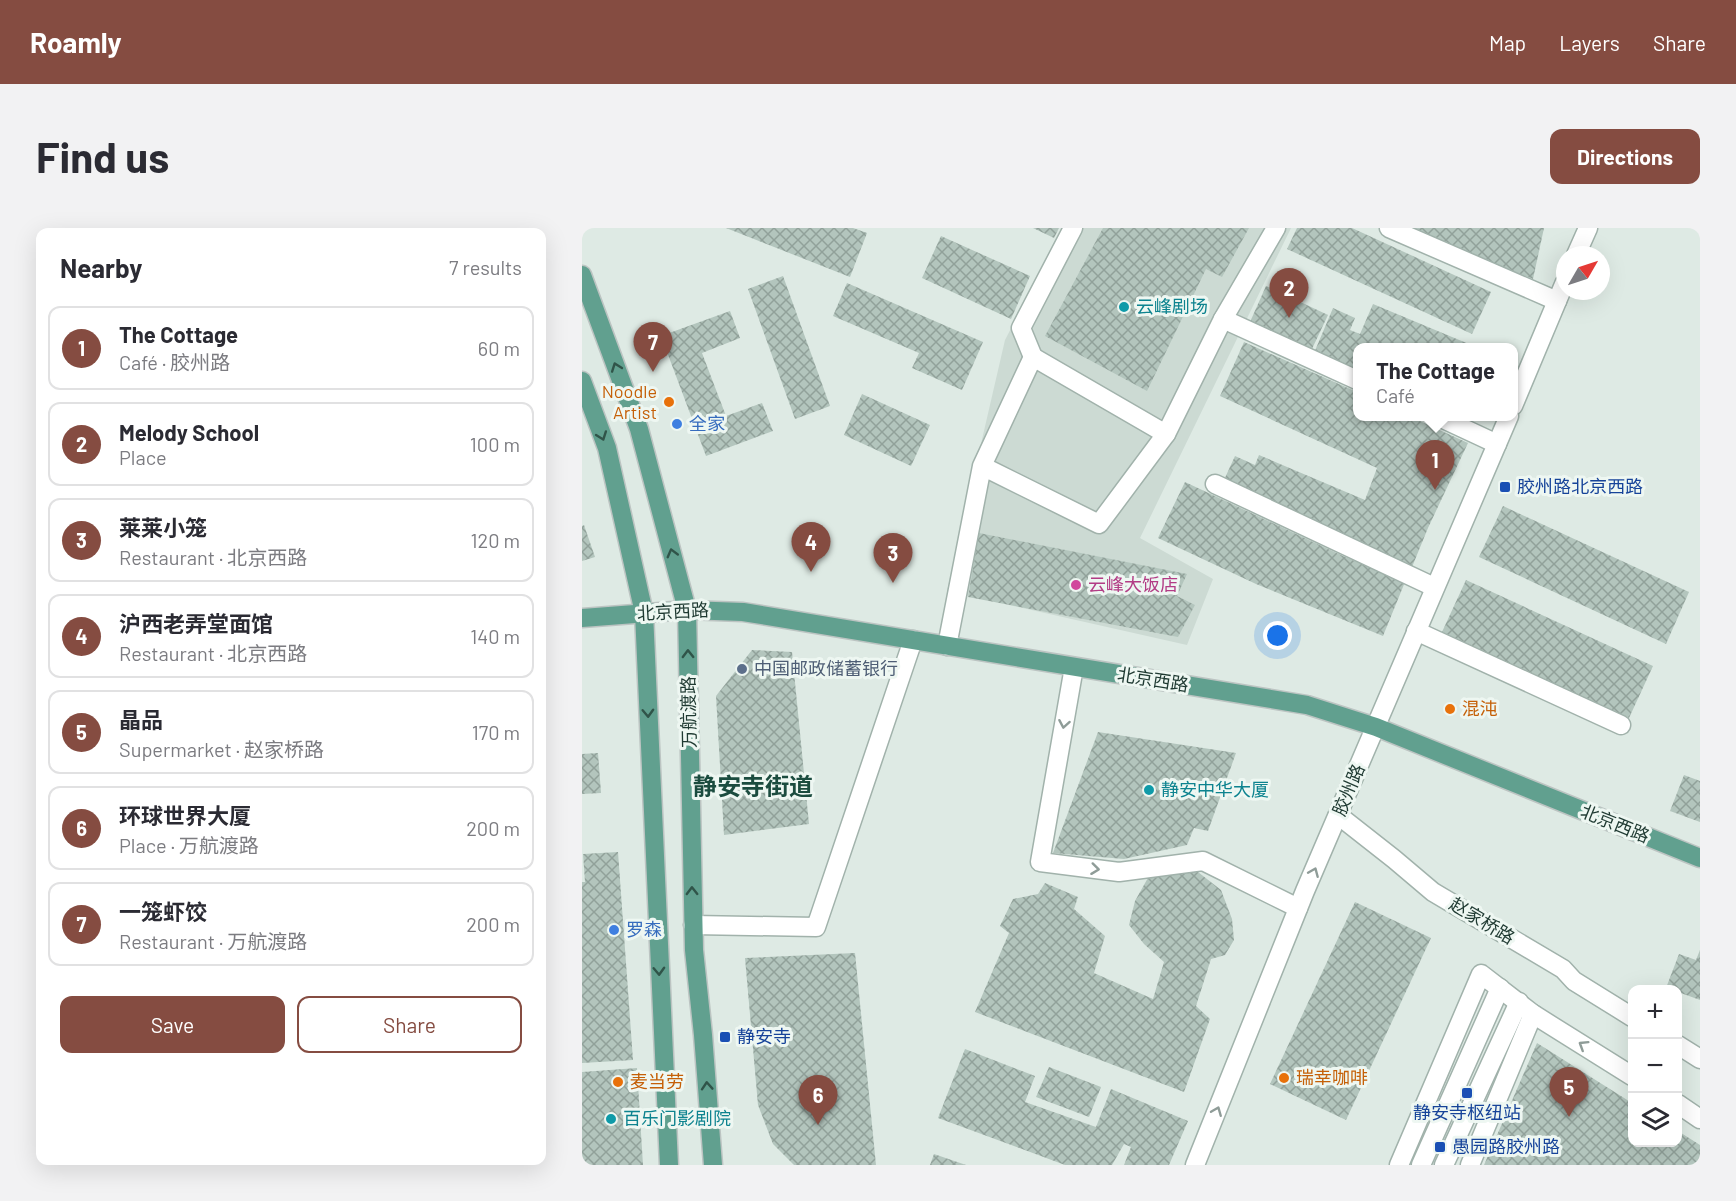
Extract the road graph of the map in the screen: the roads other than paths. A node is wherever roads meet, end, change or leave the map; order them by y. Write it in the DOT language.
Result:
graph roads {
  1 [pos="1073,228"];
  2 [pos="1276,228"];
  3 [pos="1389,228"];
  4 [pos="1588,228"];
  5 [pos="1580,246"];
  6 [pos="582,275"];
  7 [pos="1557,301"];
  8 [pos="1223,319"];
  9 [pos="1033,357"];
  10 [pos="1353,378"];
  11 [pos="582,381"];
  12 [pos="1518,394"];
  13 [pos="1446,421"];
  14 [pos="1507,421"];
  15 [pos="1166,434"];
  16 [pos="1497,444"];
  17 [pos="982,466"];
  18 [pos="1215,484"];
  19 [pos="1434,587"];
  20 [pos="687,610"];
  21 [pos="644,613"];
  22 [pos="582,618"];
  23 [pos="1416,631"];
  24 [pos="913,640"];
  25 [pos="946,646"];
  26 [pos="1074,667"];
  27 [pos="1621,725"];
  28 [pos="1376,727"];
  29 [pos="1338,815"];
  30 [pos="1700,858"];
  31 [pos="1298,908"];
  32 [pos="693,925"];
  33 [pos="1500,988"];
  34 [pos="1519,1002"];
  35 [pos="1533,1014"];
  36 [pos="1628,1015"];
  37 [pos="1682,1048"];
  38 [pos="1700,1059"];
  39 [pos="1628,1073"];
  40 [pos="1682,1107"];
  41 [pos="1700,1119"];
  42 [pos="1405,1163"];
  43 [pos="669,1165"];
  44 [pos="713,1165"];
  45 [pos="1195,1165"];
  46 [pos="1421,1165"];
  47 [pos="1444,1165"];
  48 [pos="1470,1165"];
  1 -- 9 [label="street"];
  2 -- 8 [label="street"];
  3 -- 7 [label="street"];
  4 -- 5 [label="street"];
  20 -- 6 [label="main road, 万航渡路, one-way"];
  7 -- 12 [label="street"];
  8 -- 10 [label="street"];
  8 -- 15 [label="street"];
  9 -- 15 [label="street"];
  9 -- 17 [label="street"];
  11 -- 21 [label="main road, one-way"];
  13 -- 16 [label="street"];
  14 -- 16 [label="street, 胶州路"];
  15 -- 17 [label="street"];
  16 -- 19 [label="street, 胶州路"];
  17 -- 25 [label="street"];
  18 -- 19 [label="street"];
  19 -- 23 [label="street, 胶州路"];
  20 -- 21 [label="main road, 北京西路"];
  20 -- 24 [label="main road, 北京西路"];
  32 -- 20 [label="main road, 万航渡路, one-way"];
  21 -- 22 [label="main road, 北京西路"];
  21 -- 43 [label="main road, one-way"];
  23 -- 27 [label="street"];
  23 -- 28 [label="street, 胶州路"];
  24 -- 25 [label="main road, 北京西路"];
  24 -- 32 [label="street"];
  25 -- 26 [label="main road, 北京西路"];
  26 -- 28 [label="main road, 北京西路"];
  26 -- 31 [label="street, one-way"];
  28 -- 29 [label="street, 胶州路"];
  28 -- 30 [label="main road, 北京西路"];
  31 -- 29 [label="street, 胶州路, one-way"];
  29 -- 36 [label="street, 赵家桥路"];
  45 -- 31 [label="street, 胶州路, one-way"];
  44 -- 32 [label="main road, 万航渡路, one-way"];
  33 -- 34 [label="street"];
  33 -- 42 [label="street"];
  33 -- 46 [label="street"];
  34 -- 35 [label="street"];
  34 -- 47 [label="street"];
  39 -- 35 [label="street, one-way"];
  35 -- 48 [label="street"];
  37 -- 38 [label="street"];
  40 -- 41 [label="street"];
}
